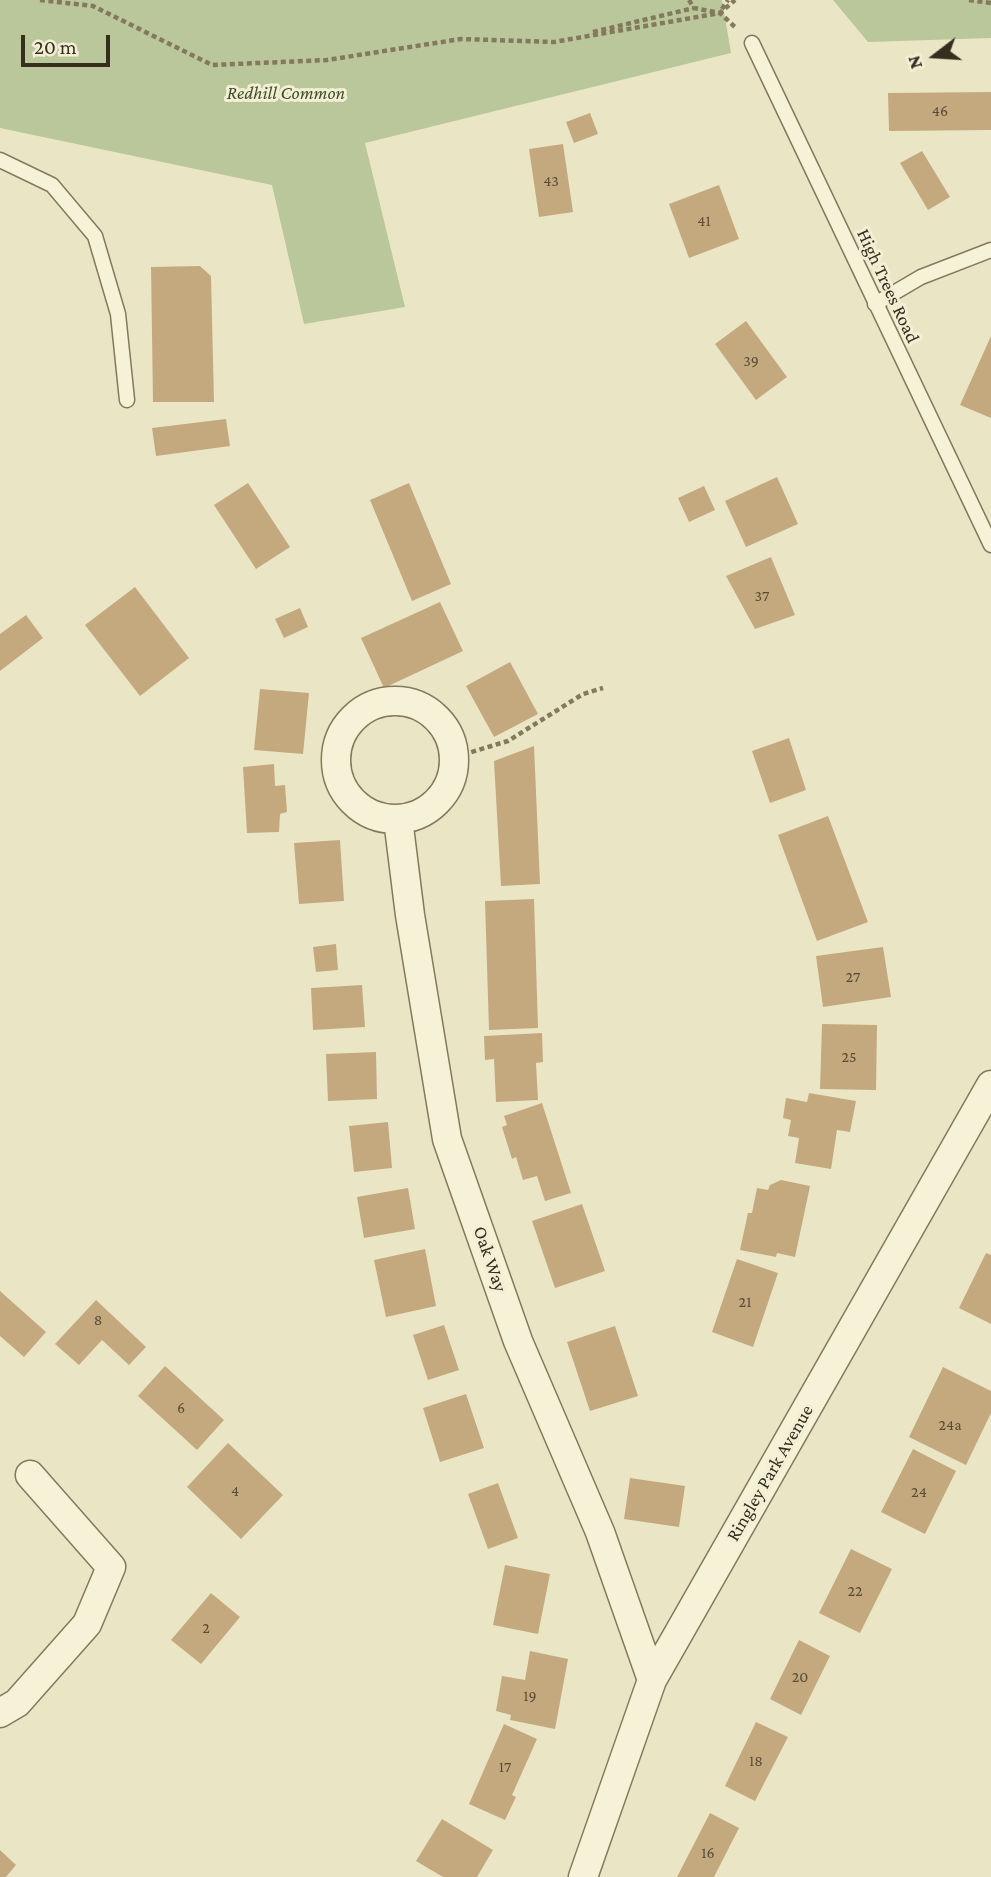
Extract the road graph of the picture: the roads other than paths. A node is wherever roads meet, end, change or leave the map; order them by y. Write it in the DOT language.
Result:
graph roads {
  1 [pos="752,43"];
  2 [pos="0,160"];
  3 [pos="991,250"];
  4 [pos="875,304"];
  5 [pos="127,400"];
  6 [pos="991,545"];
  7 [pos="398,820"];
  8 [pos="991,1085"];
  9 [pos="30,1475"];
  10 [pos="652,1680"];
  11 [pos="0,1713"];
  12 [pos="583,1877"];
  1 -- 4 [label="lane, High Trees Road"];
  2 -- 5 [label="lane"];
  3 -- 4 [label="lane"];
  4 -- 6 [label="lane, High Trees Road"];
  7 -- 7 [label="street"];
  7 -- 10 [label="street, Oak Way"];
  8 -- 10 [label="street, Ringley Park Avenue"];
  9 -- 11 [label="street"];
  10 -- 12 [label="street, Ringley Park Avenue"];
}
